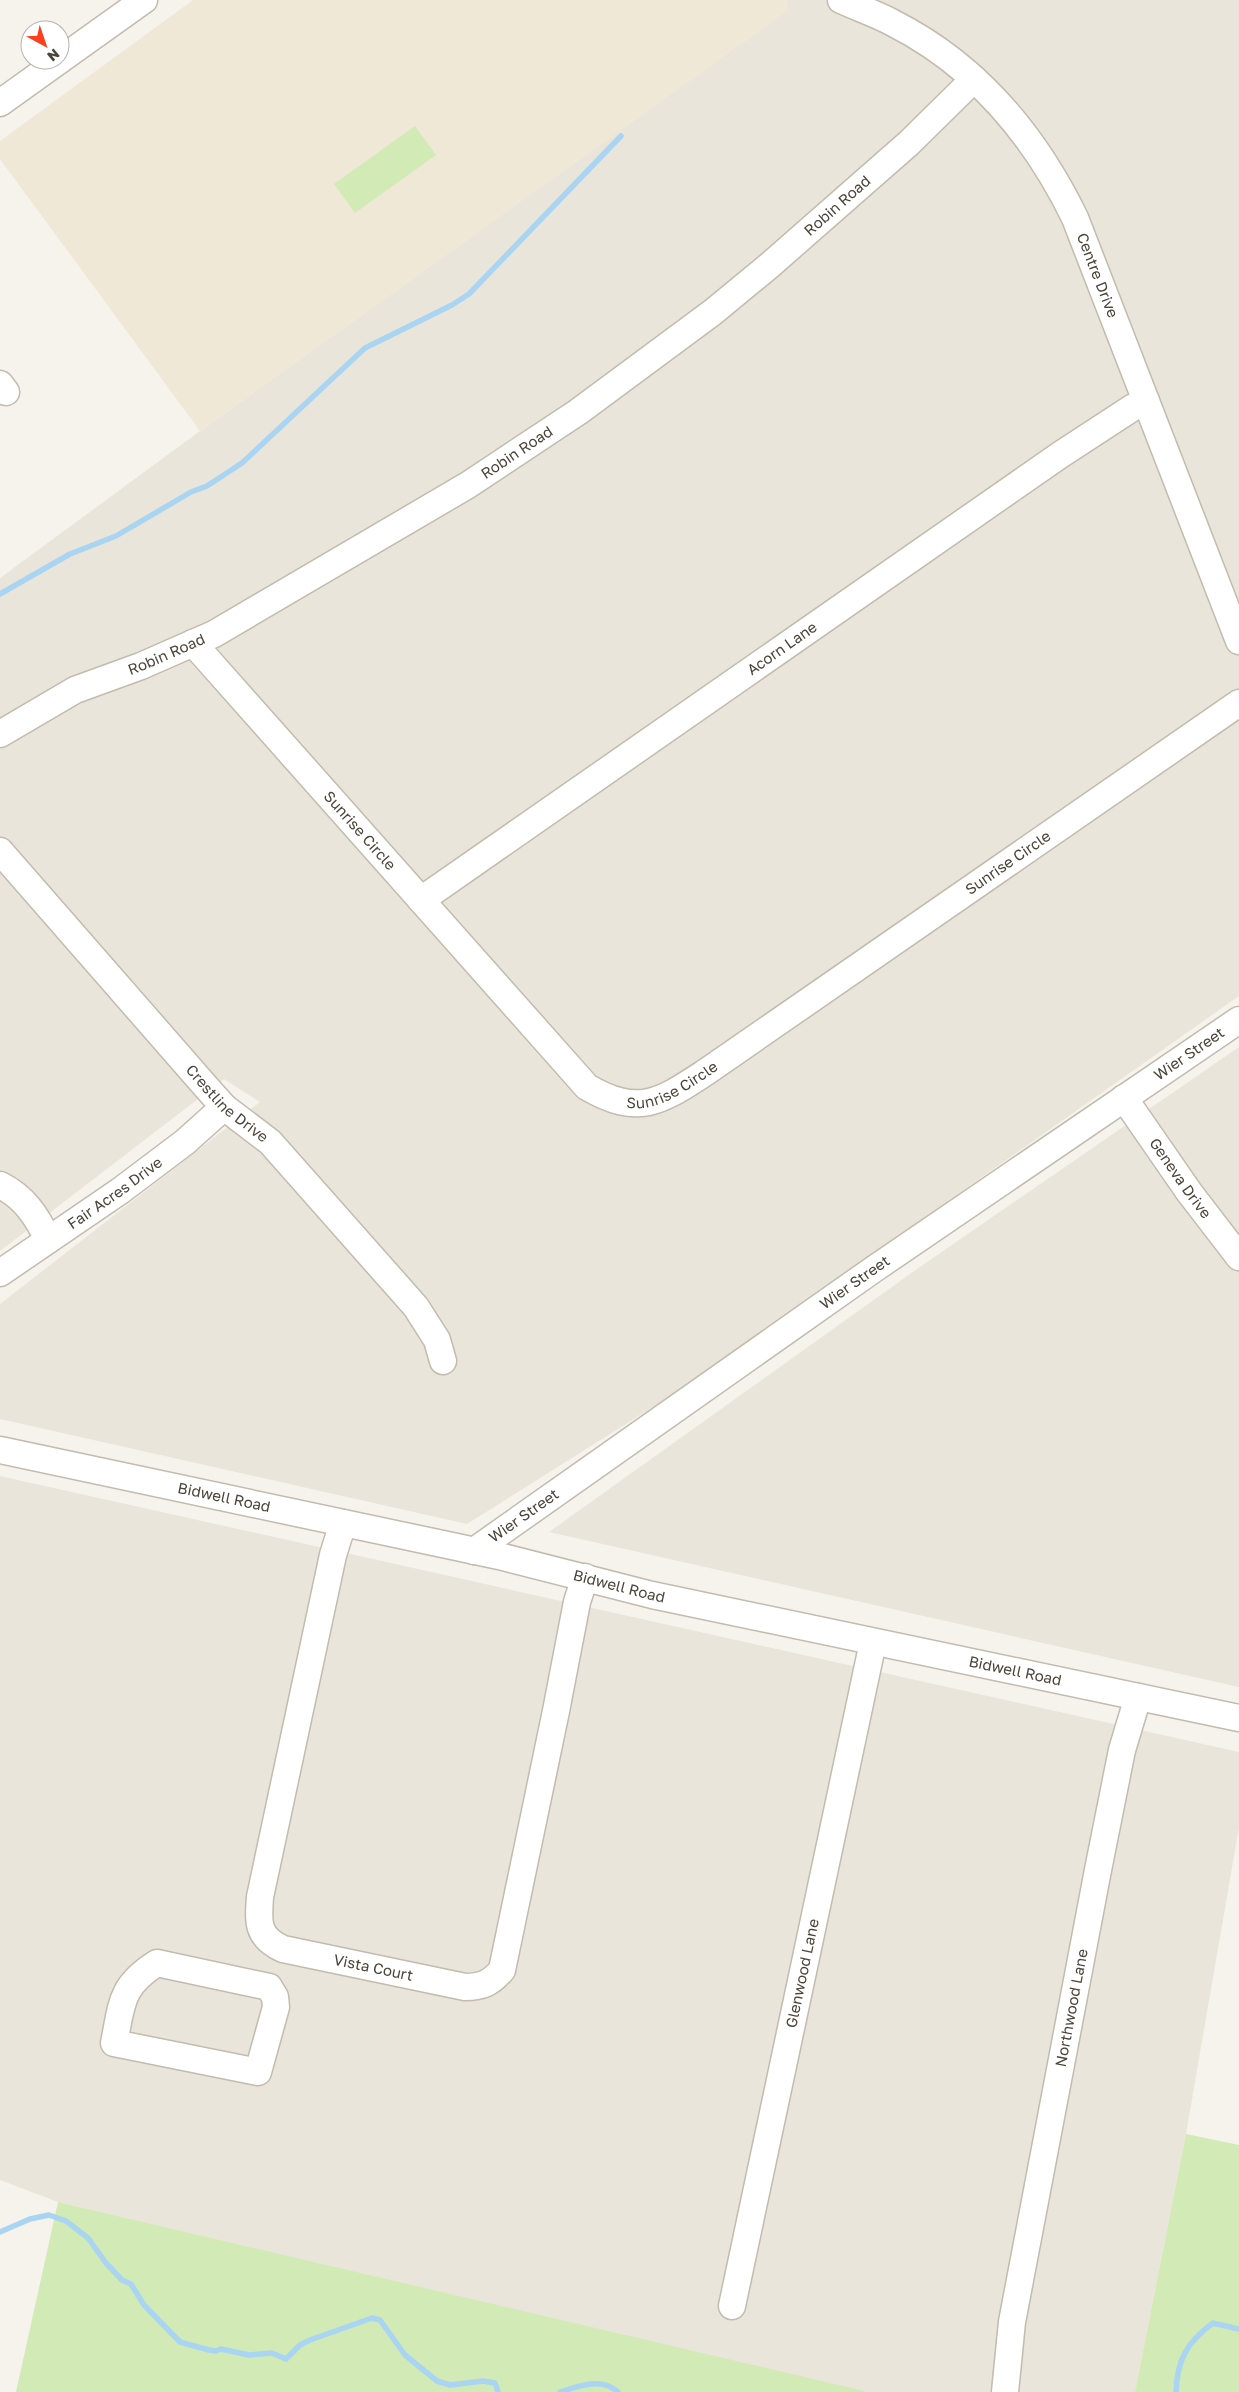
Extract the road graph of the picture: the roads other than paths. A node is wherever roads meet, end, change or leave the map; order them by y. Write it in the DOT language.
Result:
graph roads {
  1 [pos="144,0"];
  2 [pos="841,0"];
  3 [pos="70,53"];
  4 [pos="46,70"];
  5 [pos="974,79"];
  6 [pos="0,102"];
  7 [pos="1146,401"];
  8 [pos="1239,640"];
  9 [pos="193,643"];
  10 [pos="1239,703"];
  11 [pos="0,734"];
  12 [pos="0,851"];
  13 [pos="421,900"];
  14 [pos="1239,1020"];
  15 [pos="1124,1098"];
  16 [pos="224,1107"];
  17 [pos="0,1185"];
  18 [pos="48,1240"];
  19 [pos="1239,1256"];
  20 [pos="0,1273"];
  21 [pos="442,1361"];
  22 [pos="3,1458"];
  23 [pos="343,1522"];
  24 [pos="474,1551"];
  25 [pos="585,1577"];
  26 [pos="873,1642"];
  27 [pos="1138,1697"];
  28 [pos="1239,1718"];
  29 [pos="283,1949"];
  30 [pos="269,1986"];
  31 [pos="732,2306"];
  32 [pos="1005,2392"];
  1 -- 3 [label="street"];
  2 -- 5 [label="street, Centre Drive"];
  4 -- 6 [label="street"];
  5 -- 7 [label="street, Centre Drive"];
  5 -- 9 [label="street, Robin Road"];
  7 -- 8 [label="street, Centre Drive"];
  7 -- 13 [label="street, Acorn Lane"];
  9 -- 11 [label="street, Robin Road"];
  9 -- 13 [label="street, Sunrise Circle"];
  10 -- 13 [label="street, Sunrise Circle"];
  12 -- 16 [label="street, Crestline Drive"];
  14 -- 15 [label="street, Wier Street"];
  15 -- 19 [label="street, Geneva Drive"];
  15 -- 24 [label="street, Wier Street"];
  16 -- 18 [label="street, Fair Acres Drive"];
  16 -- 21 [label="street, Crestline Drive"];
  17 -- 18 [label="street"];
  18 -- 20 [label="street, Fair Acres Drive"];
  22 -- 23 [label="street, Bidwell Road"];
  23 -- 24 [label="street, Bidwell Road"];
  23 -- 29 [label="street, Vista Court"];
  24 -- 25 [label="street, Bidwell Road"];
  25 -- 26 [label="street, Bidwell Road"];
  25 -- 29 [label="street, Vista Court"];
  26 -- 27 [label="street, Bidwell Road"];
  26 -- 31 [label="street, Glenwood Lane"];
  27 -- 28 [label="street, Bidwell Road"];
  27 -- 32 [label="street, Northwood Lane"];
  29 -- 30 [label="street"];
  30 -- 30 [label="street"];
}
